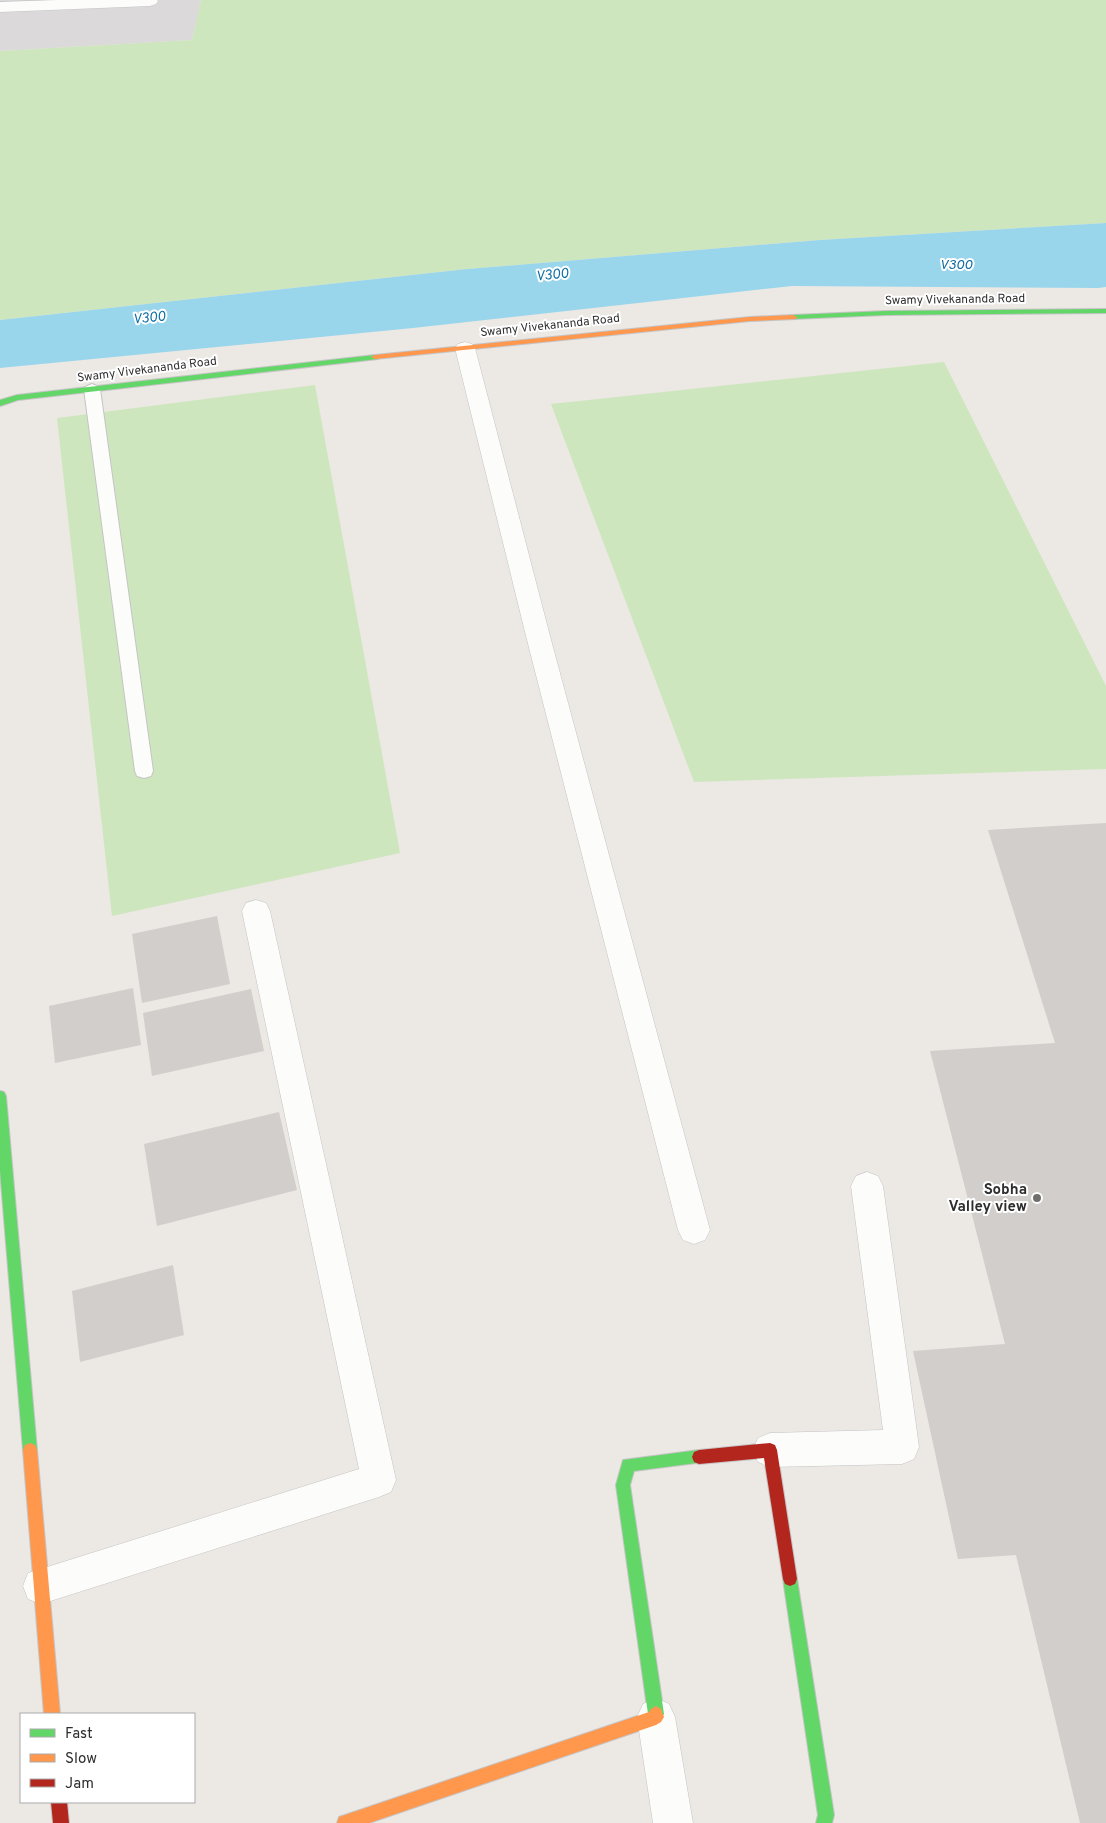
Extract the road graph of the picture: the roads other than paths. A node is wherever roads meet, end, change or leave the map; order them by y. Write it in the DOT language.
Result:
graph roads {
  1 [pos="150,1"];
  2 [pos="0,7"];
  3 [pos="1106,311"];
  4 [pos="464,348"];
  5 [pos="92,389"];
  6 [pos="0,402"];
  7 [pos="144,771"];
  8 [pos="256,911"];
  9 [pos="0,1096"];
  10 [pos="867,1186"];
  11 [pos="694,1230"];
  12 [pos="9,1311"];
  13 [pos="770,1450"];
  14 [pos="41,1586"];
  15 [pos="52,1713"];
  16 [pos="656,1717"];
  17 [pos="59,1803"];
  18 [pos="61,1823"];
  19 [pos="345,1823"];
  20 [pos="672,1823"];
  21 [pos="824,1823"];
  1 -- 2 [label="street"];
  3 -- 4 [label="street, Swamy Vivekananda Road"];
  4 -- 5 [label="street, Swamy Vivekananda Road"];
  4 -- 11 [label="street"];
  5 -- 6 [label="street, Swamy Vivekananda Road"];
  5 -- 7 [label="lane"];
  8 -- 14 [label="street"];
  9 -- 12 [label="street"];
  10 -- 13 [label="street"];
  12 -- 14 [label="street"];
  13 -- 16 [label="street"];
  13 -- 21 [label="street"];
  14 -- 15 [label="street"];
  16 -- 19 [label="street"];
  16 -- 20 [label="street"];
  17 -- 18 [label="street"];
}
